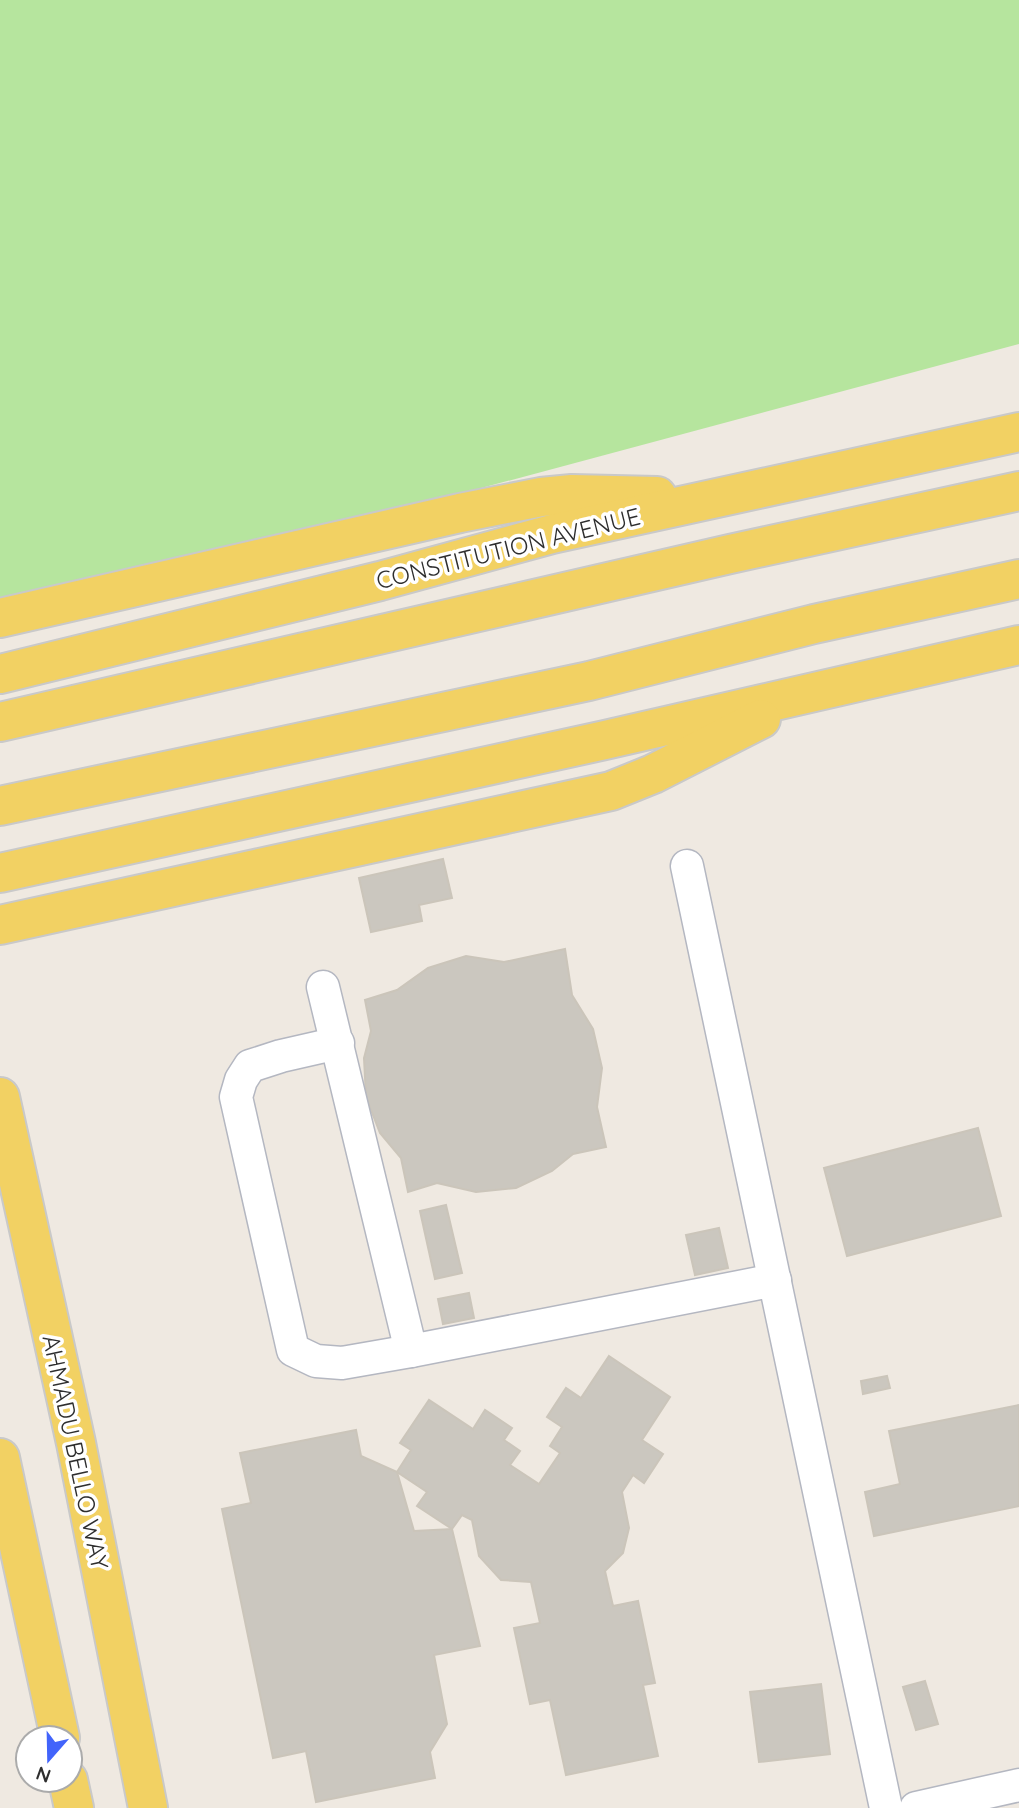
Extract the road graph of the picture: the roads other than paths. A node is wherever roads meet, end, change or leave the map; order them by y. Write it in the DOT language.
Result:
graph roads {
  1 [pos="1019,432"];
  2 [pos="1019,491"];
  3 [pos="718,497"];
  4 [pos="1019,579"];
  5 [pos="0,618"];
  6 [pos="1019,645"];
  7 [pos="0,674"];
  8 [pos="822,690"];
  9 [pos="0,722"];
  10 [pos="0,806"];
  11 [pos="687,866"];
  12 [pos="0,873"];
  13 [pos="0,925"];
  14 [pos="323,988"];
  15 [pos="338,1043"];
  16 [pos="0,1097"];
  17 [pos="775,1280"];
  18 [pos="411,1351"];
  19 [pos="0,1458"];
  20 [pos="57,1724"];
  21 [pos="1019,1786"];
  22 [pos="148,1808"];
  23 [pos="886,1808"];
  24 [pos="916,1808"];
  1 -- 3 [label="main road, CONSTITUTION AVENUE"];
  2 -- 9 [label="main road"];
  3 -- 5 [label="main road"];
  3 -- 7 [label="main road, CONSTITUTION AVENUE"];
  4 -- 10 [label="main road"];
  6 -- 8 [label="main road"];
  8 -- 12 [label="main road"];
  8 -- 13 [label="main road"];
  11 -- 17 [label="street"];
  14 -- 15 [label="street"];
  15 -- 18 [label="street"];
  15 -- 18 [label="street"];
  16 -- 22 [label="main road, AHMADU BELLO WAY"];
  17 -- 18 [label="street"];
  17 -- 23 [label="street"];
  19 -- 20 [label="main road"];
  21 -- 24 [label="street"];
}
